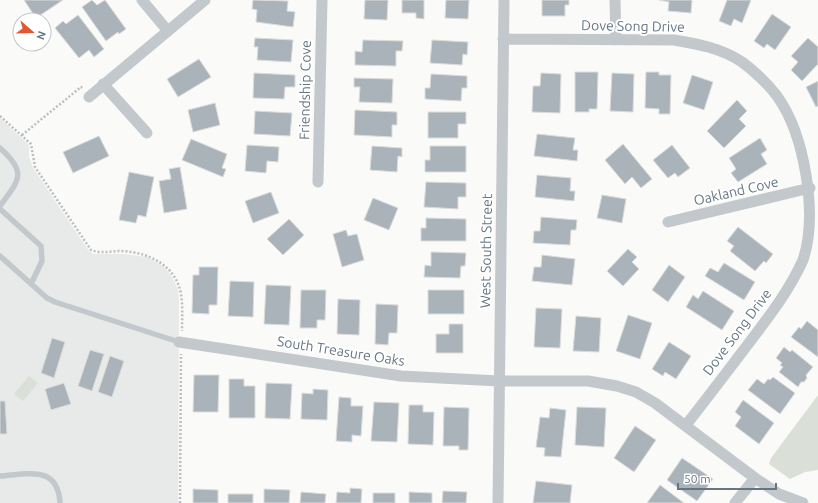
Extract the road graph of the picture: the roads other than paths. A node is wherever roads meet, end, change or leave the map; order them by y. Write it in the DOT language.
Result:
graph roads {
  1 [pos="142,0"];
  2 [pos="205,0"];
  3 [pos="322,0"];
  4 [pos="504,0"];
  5 [pos="615,0"];
  6 [pos="167,30"];
  7 [pos="503,39"];
  8 [pos="616,40"];
  9 [pos="103,84"];
  10 [pos="89,97"];
  11 [pos="147,133"];
  12 [pos="0,148"];
  13 [pos="318,182"];
  14 [pos="810,188"];
  15 [pos="0,207"];
  16 [pos="668,222"];
  17 [pos="0,256"];
  18 [pos="31,284"];
  19 [pos="180,342"];
  20 [pos="499,381"];
  21 [pos="686,425"];
  22 [pos="0,476"];
  23 [pos="755,478"];
  24 [pos="60,503"];
  25 [pos="498,503"];
  26 [pos="735,503"];
  27 [pos="802,503"];
  1 -- 6 [label="street"];
  2 -- 6 [label="street"];
  3 -- 13 [label="street, Friendship Cove"];
  4 -- 7 [label="street, West South Street"];
  5 -- 8 [label="street"];
  6 -- 9 [label="street"];
  7 -- 8 [label="street, Dove Song Drive"];
  7 -- 20 [label="street, West South Street"];
  8 -- 14 [label="street, Dove Song Drive"];
  9 -- 10 [label="street"];
  9 -- 11 [label="street"];
  12 -- 15 [label="lane"];
  14 -- 16 [label="street, Oakland Cove"];
  14 -- 21 [label="street, Dove Song Drive"];
  15 -- 18 [label="lane"];
  17 -- 18 [label="lane"];
  18 -- 19 [label="lane"];
  19 -- 20 [label="street, South Treasure Oaks"];
  20 -- 21 [label="street, South Treasure Oaks"];
  20 -- 25 [label="street, West South Street"];
  21 -- 23 [label="street, South Treasure Oaks"];
  22 -- 24 [label="lane"];
  23 -- 26 [label="street"];
  23 -- 27 [label="street, South Treasure Oaks"];
}
